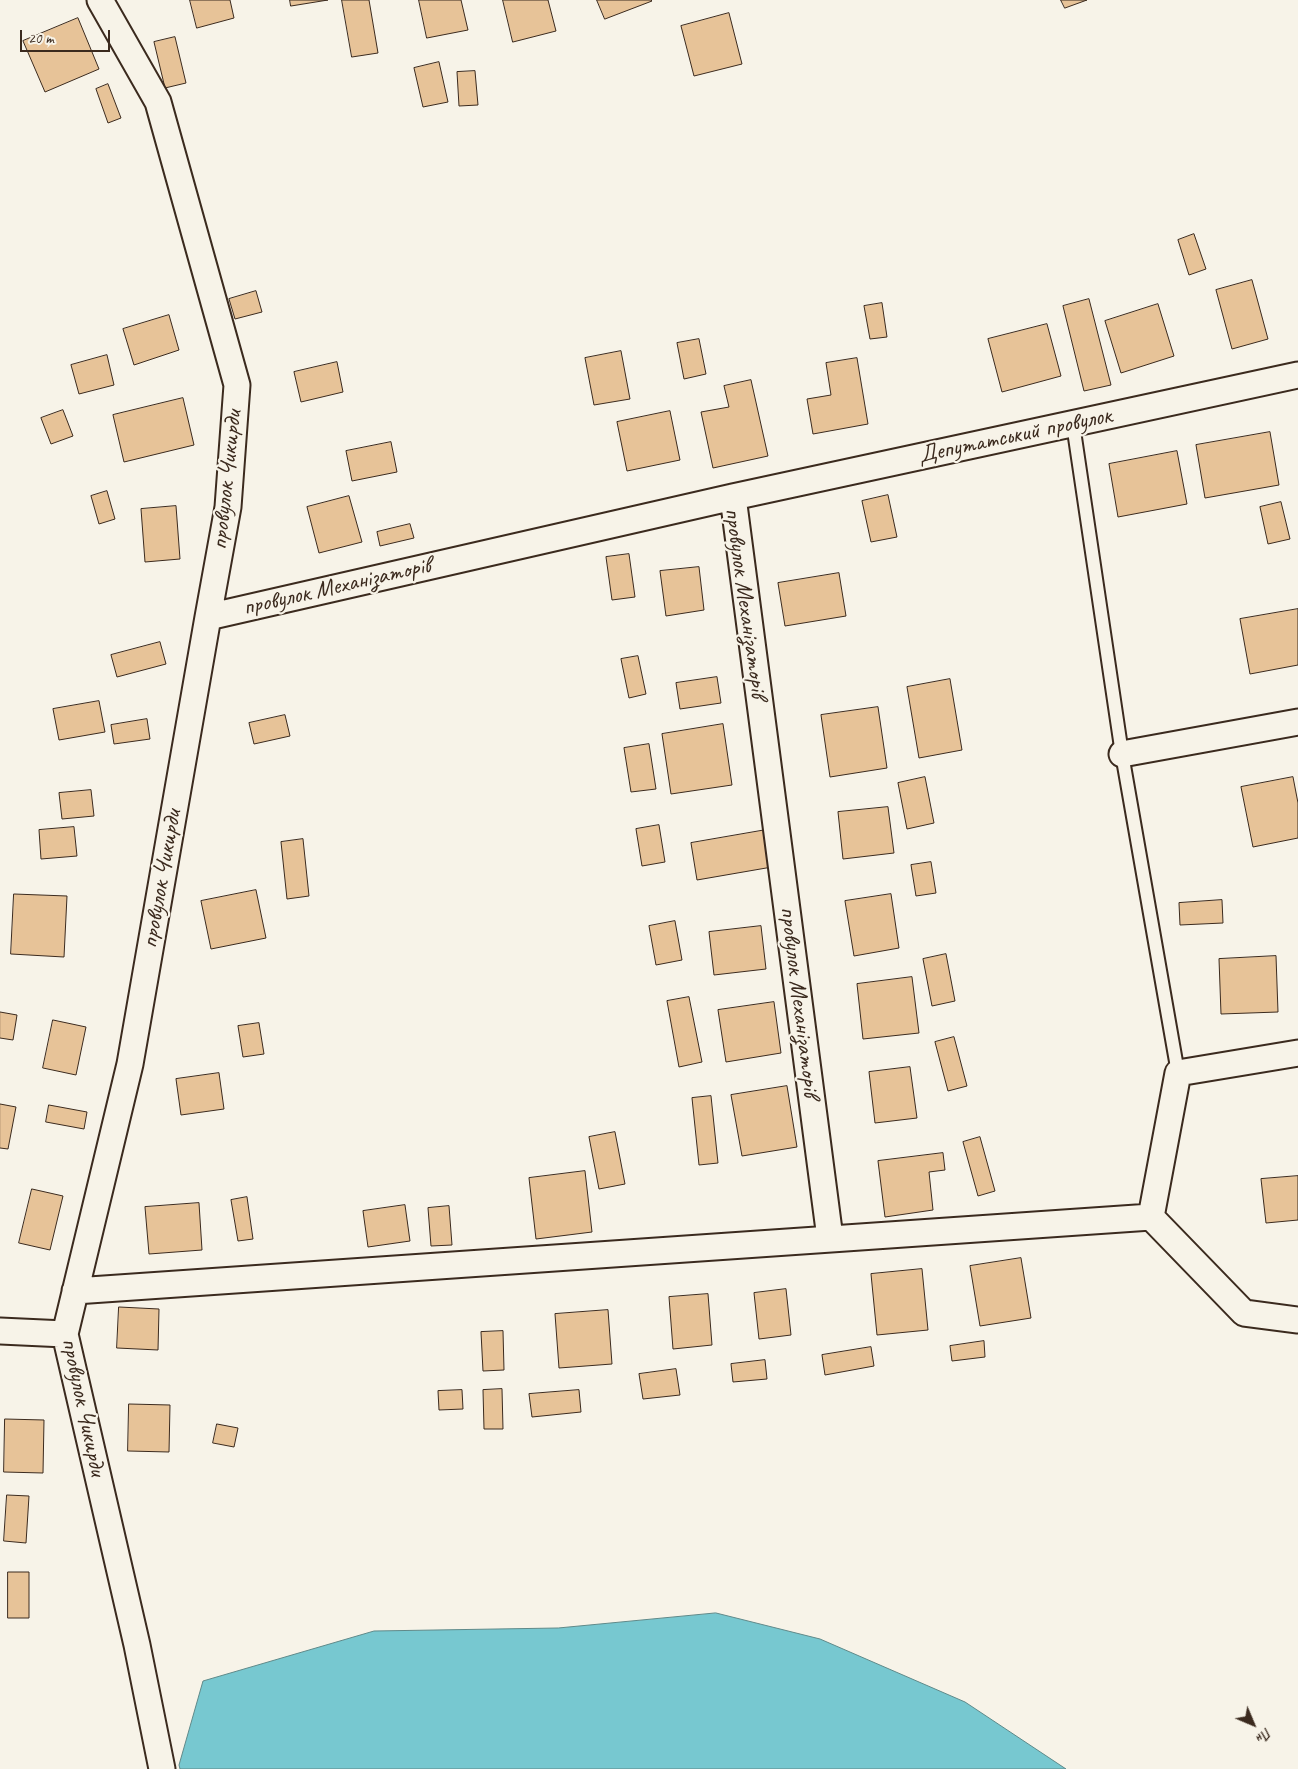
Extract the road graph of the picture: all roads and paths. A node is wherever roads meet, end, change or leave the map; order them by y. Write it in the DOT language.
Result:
graph roads {
  1 [pos="100,0"];
  2 [pos="1298,375"];
  3 [pos="1073,424"];
  4 [pos="733,497"];
  5 [pos="208,617"];
  6 [pos="1298,722"];
  7 [pos="1122,754"];
  8 [pos="1298,1053"];
  9 [pos="1178,1073"];
  10 [pos="1151,1217"];
  11 [pos="830,1238"];
  12 [pos="75,1291"];
  13 [pos="1298,1320"];
  14 [pos="0,1331"];
  15 [pos="65,1334"];
  16 [pos="162,1769"];
  1 -- 5 [label="street, провулок Чикирди"];
  2 -- 3 [label="street, Депутатський провулок"];
  3 -- 4 [label="street, Депутатський провулок"];
  3 -- 7 [label="lane"];
  4 -- 5 [label="street, провулок Механізаторів"];
  4 -- 11 [label="street, провулок Механізаторів"];
  5 -- 12 [label="street, провулок Чикирди"];
  6 -- 7 [label="street"];
  7 -- 9 [label="lane"];
  8 -- 9 [label="street"];
  9 -- 10 [label="street"];
  10 -- 11 [label="street"];
  10 -- 13 [label="street"];
  11 -- 12 [label="street"];
  12 -- 15 [label="street, провулок Чикирди"];
  14 -- 15 [label="street"];
  15 -- 16 [label="street, провулок Чикирди"];
}
